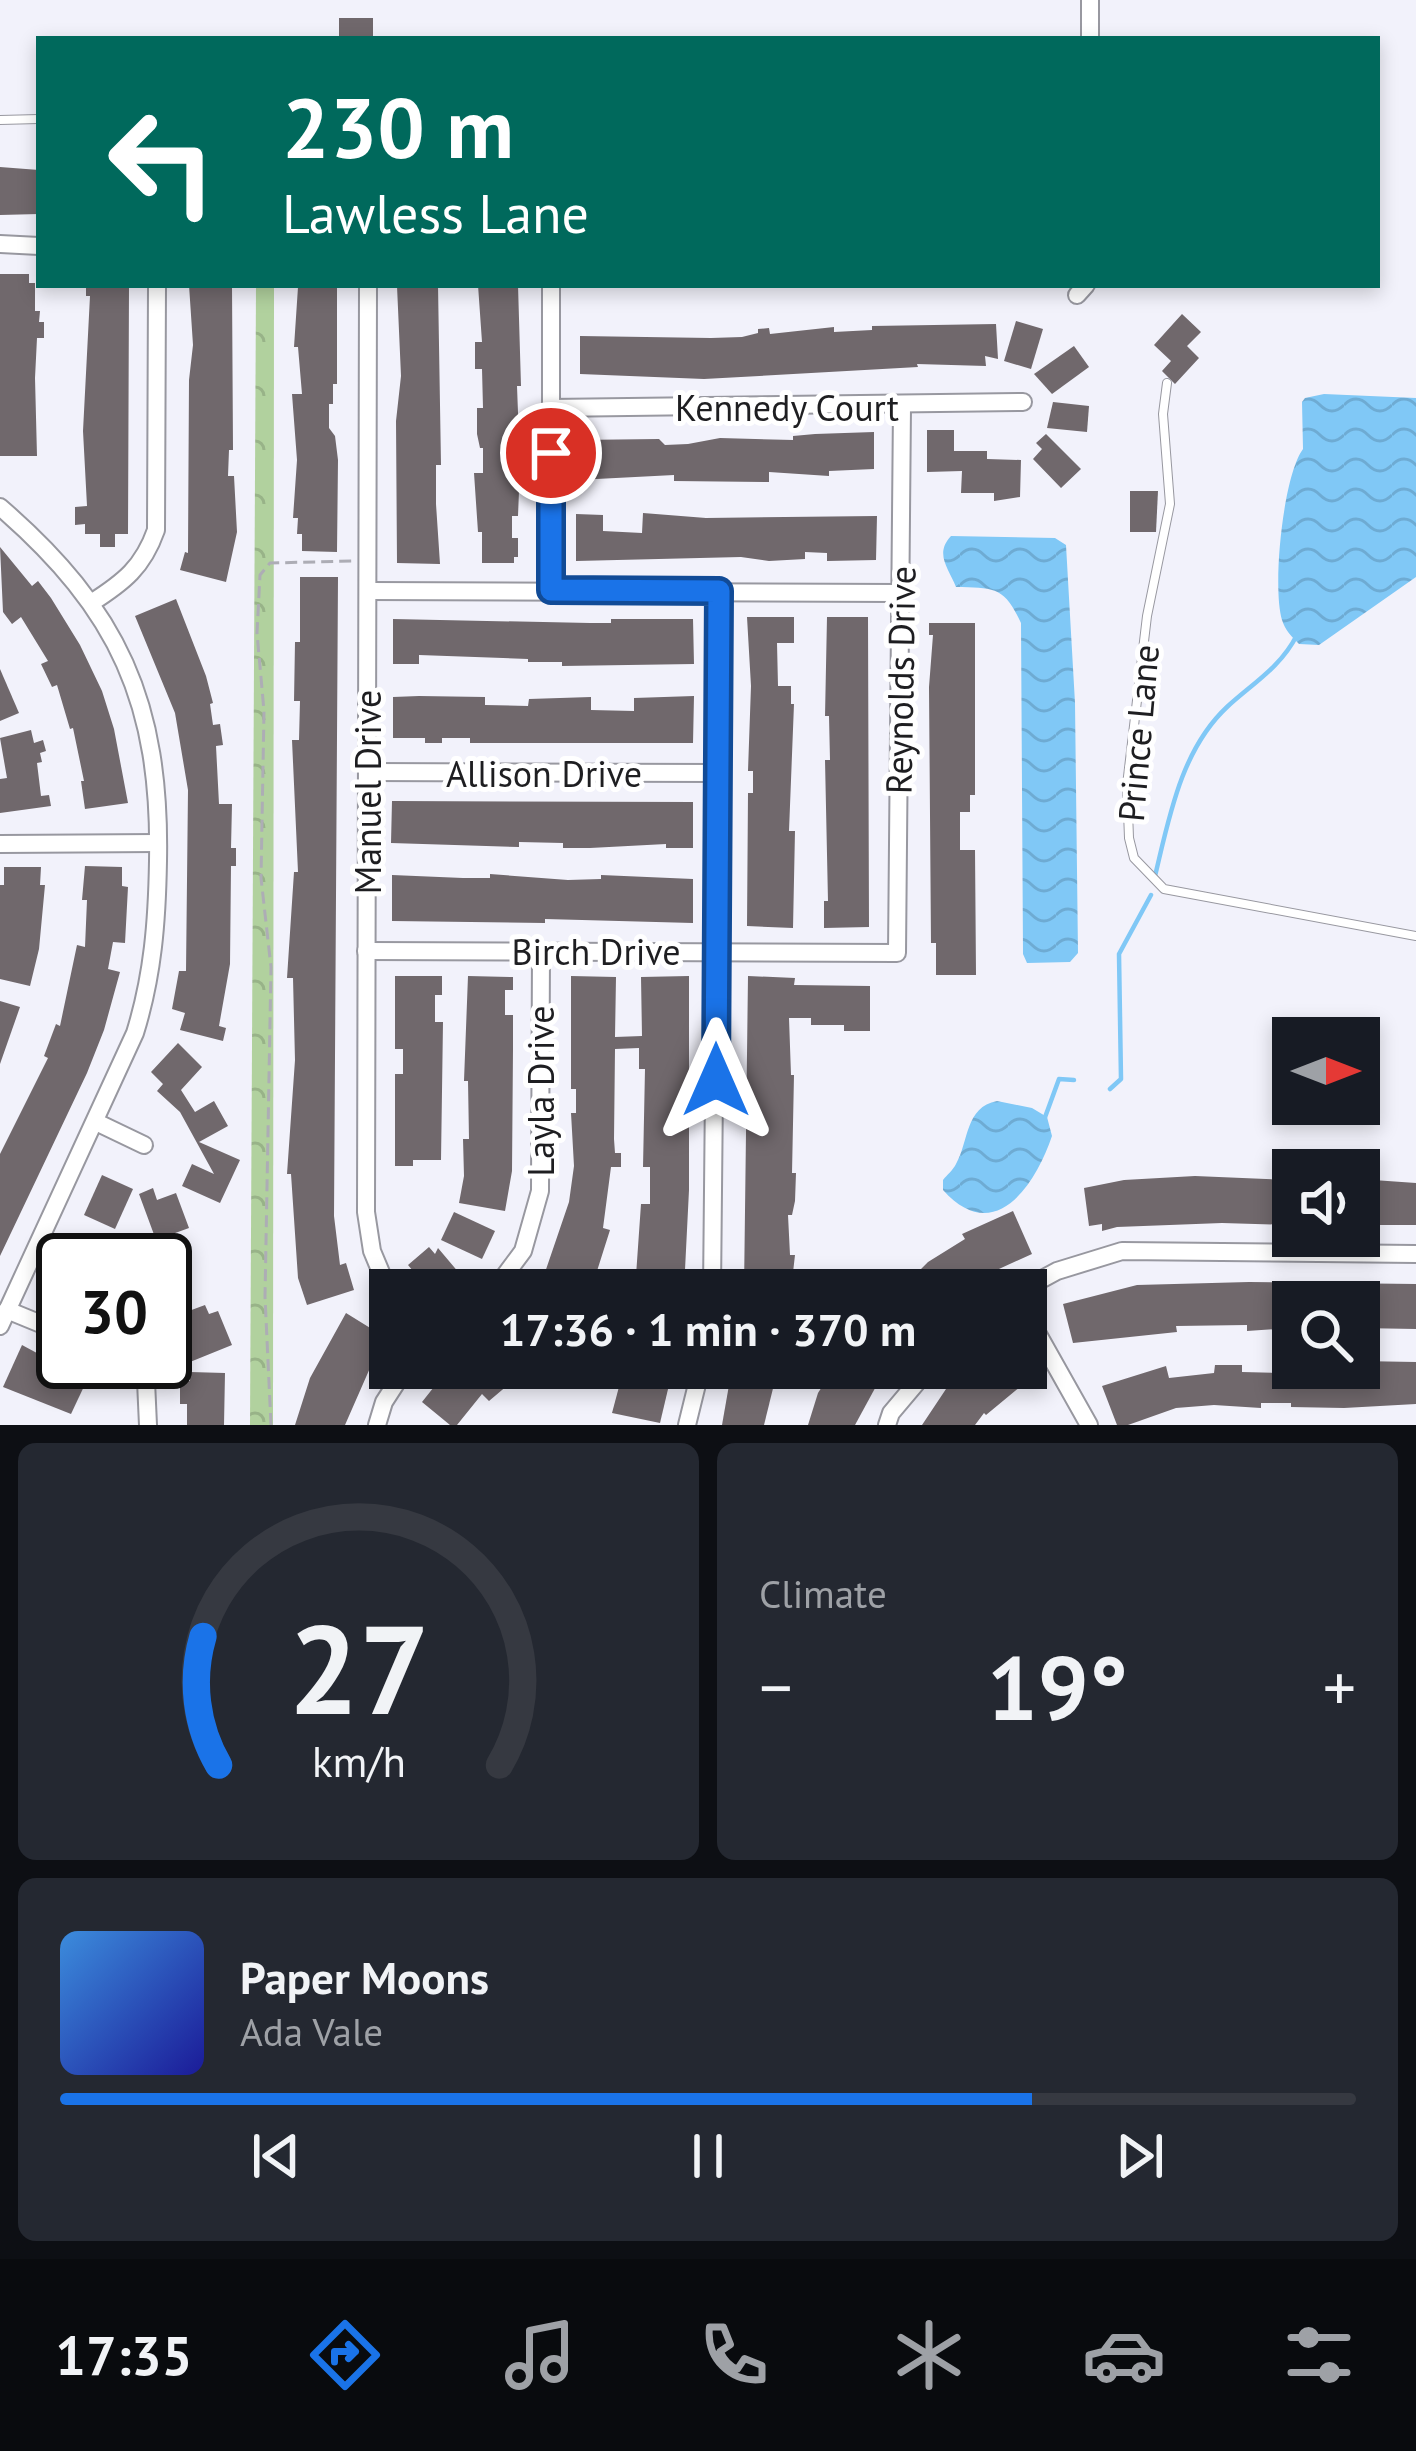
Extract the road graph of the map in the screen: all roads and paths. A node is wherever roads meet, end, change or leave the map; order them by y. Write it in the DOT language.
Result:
graph roads {
  1 [pos="1090,0"];
  2 [pos="1090,36"];
  3 [pos="36,119"];
  4 [pos="0,120"];
  5 [pos="0,244"];
  6 [pos="36,246"];
  7 [pos="157,288"];
  8 [pos="368,288"];
  9 [pos="551,288"];
  10 [pos="1167,383"];
  11 [pos="1023,402"];
  12 [pos="902,406"];
  13 [pos="551,408"];
  14 [pos="0,507"];
  15 [pos="368,560"];
  16 [pos="551,590"];
  17 [pos="368,591"];
  18 [pos="719,591"];
  19 [pos="900,593"];
  20 [pos="91,603"];
  21 [pos="368,772"];
  22 [pos="720,773"];
  23 [pos="158,843"];
  24 [pos="0,844"];
  25 [pos="1416,936"];
  26 [pos="366,951"];
  27 [pos="541,951"];
  28 [pos="717,952"];
  29 [pos="897,953"];
  30 [pos="97,1122"];
  31 [pos="144,1145"];
  32 [pos="1416,1254"];
  33 [pos="380,1269"];
  34 [pos="510,1269"];
  35 [pos="712,1269"];
  36 [pos="1047,1276"];
  37 [pos="4,1318"];
  38 [pos="36,1326"];
  39 [pos="1047,1350"];
  40 [pos="146,1389"];
  41 [pos="392,1389"];
  42 [pos="695,1389"];
  43 [pos="911,1389"];
  44 [pos="148,1425"];
  45 [pos="271,1425"];
  46 [pos="377,1425"];
  47 [pos="687,1425"];
  48 [pos="886,1425"];
  49 [pos="1089,1425"];
  1 -- 2 [label="street"];
  3 -- 4 [label="lane"];
  5 -- 6 [label="street"];
  7 -- 20 [label="street"];
  8 -- 15 [label="street, Manuel Drive"];
  9 -- 13 [label="street"];
  10 -- 25 [label="lane, Prince Lane"];
  11 -- 12 [label="street, Kennedy Court"];
  12 -- 13 [label="street, Kennedy Court"];
  12 -- 19 [label="street, Reynolds Drive"];
  13 -- 16 [label="street"];
  14 -- 20 [label="street"];
  15 -- 17 [label="street, Manuel Drive"];
  15 -- 45 [label="path"];
  16 -- 17 [label="street"];
  16 -- 18 [label="street"];
  17 -- 21 [label="street, Manuel Drive"];
  18 -- 19 [label="street"];
  18 -- 22 [label="street"];
  19 -- 29 [label="street, Reynolds Drive"];
  20 -- 23 [label="street"];
  21 -- 22 [label="street, Allison Drive"];
  21 -- 26 [label="street, Manuel Drive"];
  22 -- 28 [label="street"];
  23 -- 24 [label="street"];
  23 -- 30 [label="street"];
  26 -- 27 [label="street, Birch Drive"];
  26 -- 33 [label="street, Manuel Drive"];
  27 -- 28 [label="street, Birch Drive"];
  27 -- 34 [label="street, Layla Drive"];
  28 -- 29 [label="street, Birch Drive"];
  28 -- 35 [label="street"];
  30 -- 31 [label="street"];
  30 -- 37 [label="street"];
  32 -- 36 [label="street"];
  37 -- 38 [label="street"];
  39 -- 49 [label="street"];
  40 -- 44 [label="street"];
  41 -- 46 [label="street"];
  42 -- 47 [label="street"];
  43 -- 48 [label="street"];
}
